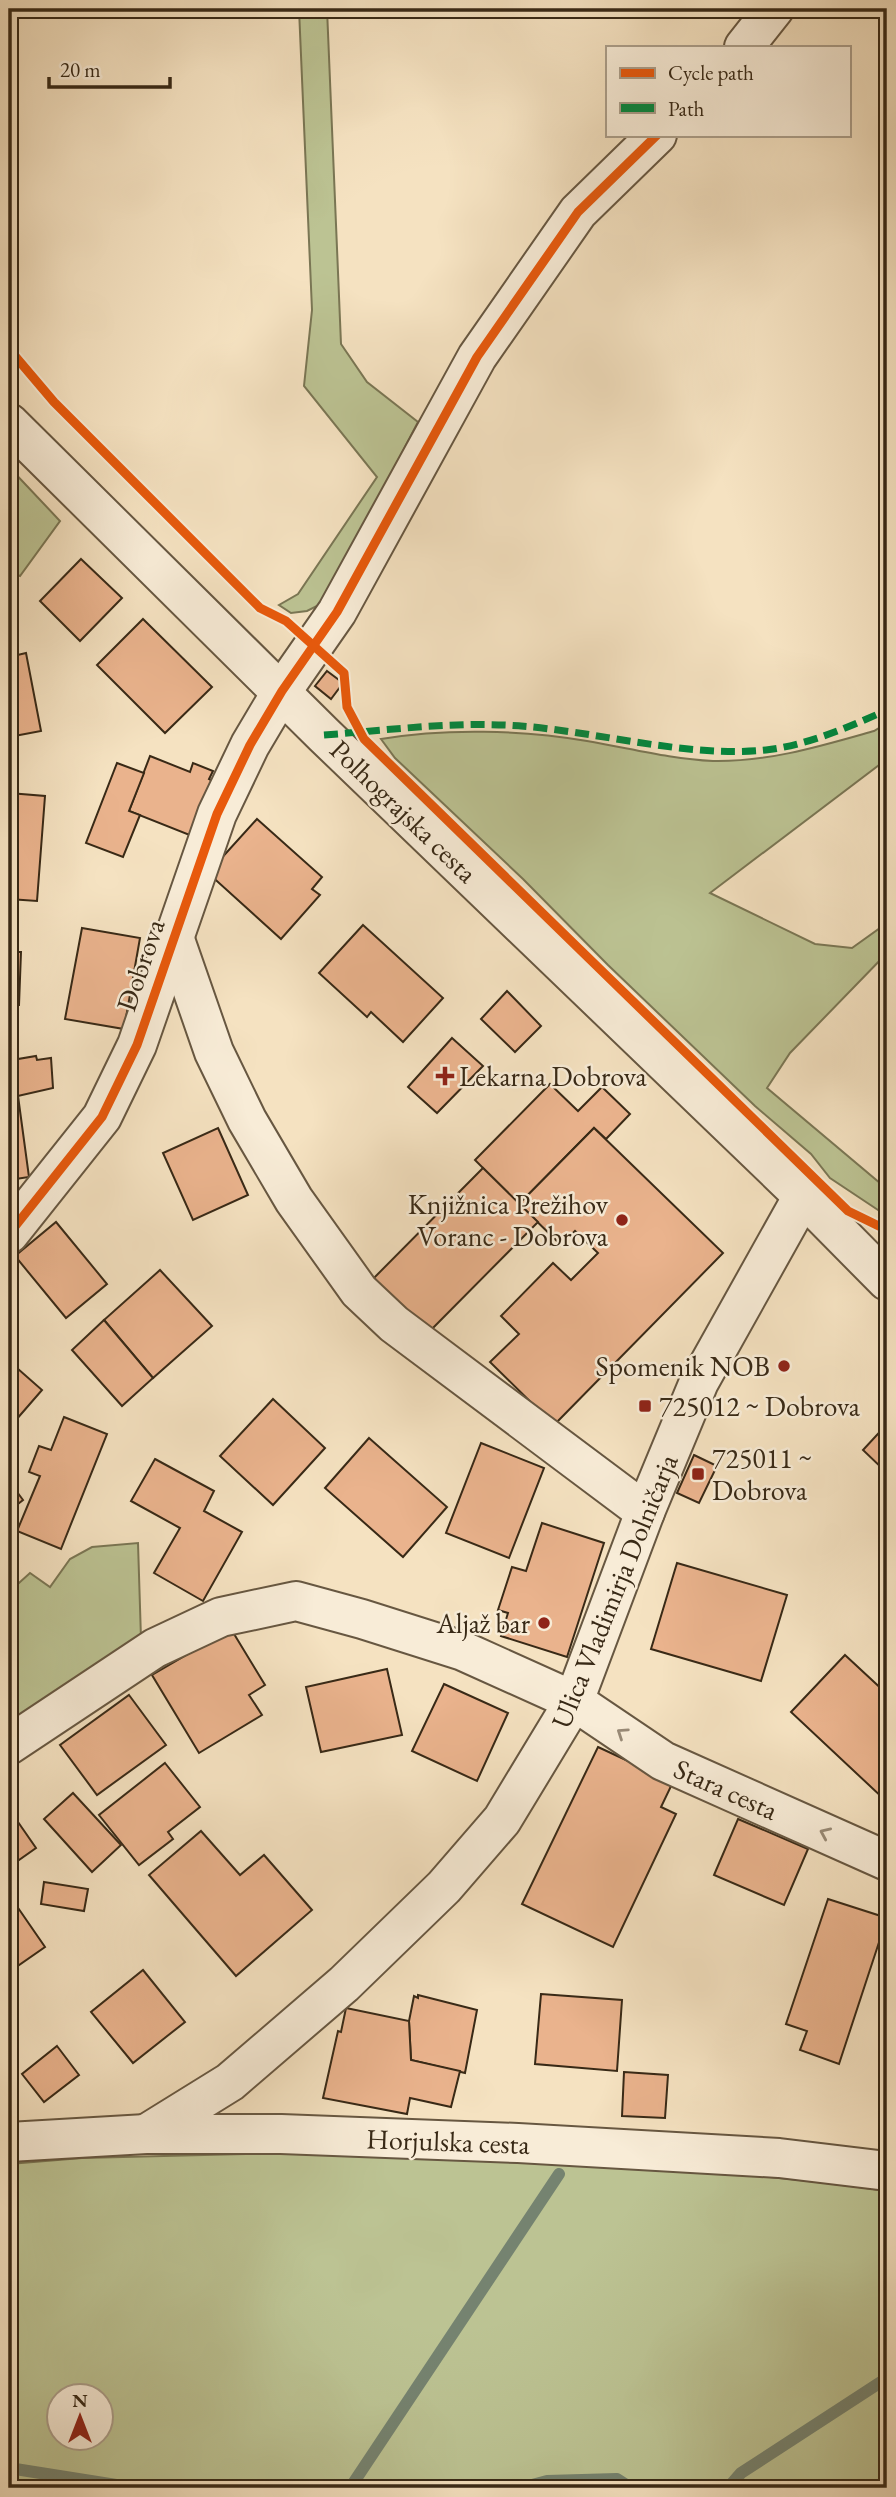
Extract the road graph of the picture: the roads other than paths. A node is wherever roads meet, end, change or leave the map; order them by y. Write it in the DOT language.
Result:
graph roads {
  1 [pos="774,9"];
  2 [pos="745,46"];
  3 [pos="656,136"];
  4 [pos="9,423"];
  5 [pos="282,691"];
  6 [pos="174,937"];
  7 [pos="803,1196"];
  8 [pos="9,1234"];
  9 [pos="887,1281"];
  10 [pos="645,1512"];
  11 [pos="574,1701"];
  12 [pos="9,1745"];
  13 [pos="887,1861"];
  14 [pos="146,2134"];
  15 [pos="9,2142"];
  16 [pos="887,2171"];
  1 -- 2 [label="street"];
  3 -- 5 [label="street, Dobrova"];
  4 -- 5 [label="street, Polhograjska cesta"];
  5 -- 6 [label="street, Dobrova"];
  5 -- 7 [label="street, Polhograjska cesta"];
  6 -- 8 [label="street, Dobrova"];
  6 -- 10 [label="street"];
  7 -- 9 [label="street, Polhograjska cesta"];
  7 -- 10 [label="street, Ulica Vladimirja Dolničarja"];
  10 -- 11 [label="street, Ulica Vladimirja Dolničarja"];
  11 -- 12 [label="street, Stara cesta"];
  13 -- 11 [label="street, Stara cesta, one-way"];
  11 -- 14 [label="street, Ulica Vladimirja Dolničarja"];
  14 -- 15 [label="street, Horjulska cesta"];
  14 -- 16 [label="street, Horjulska cesta"];
}
